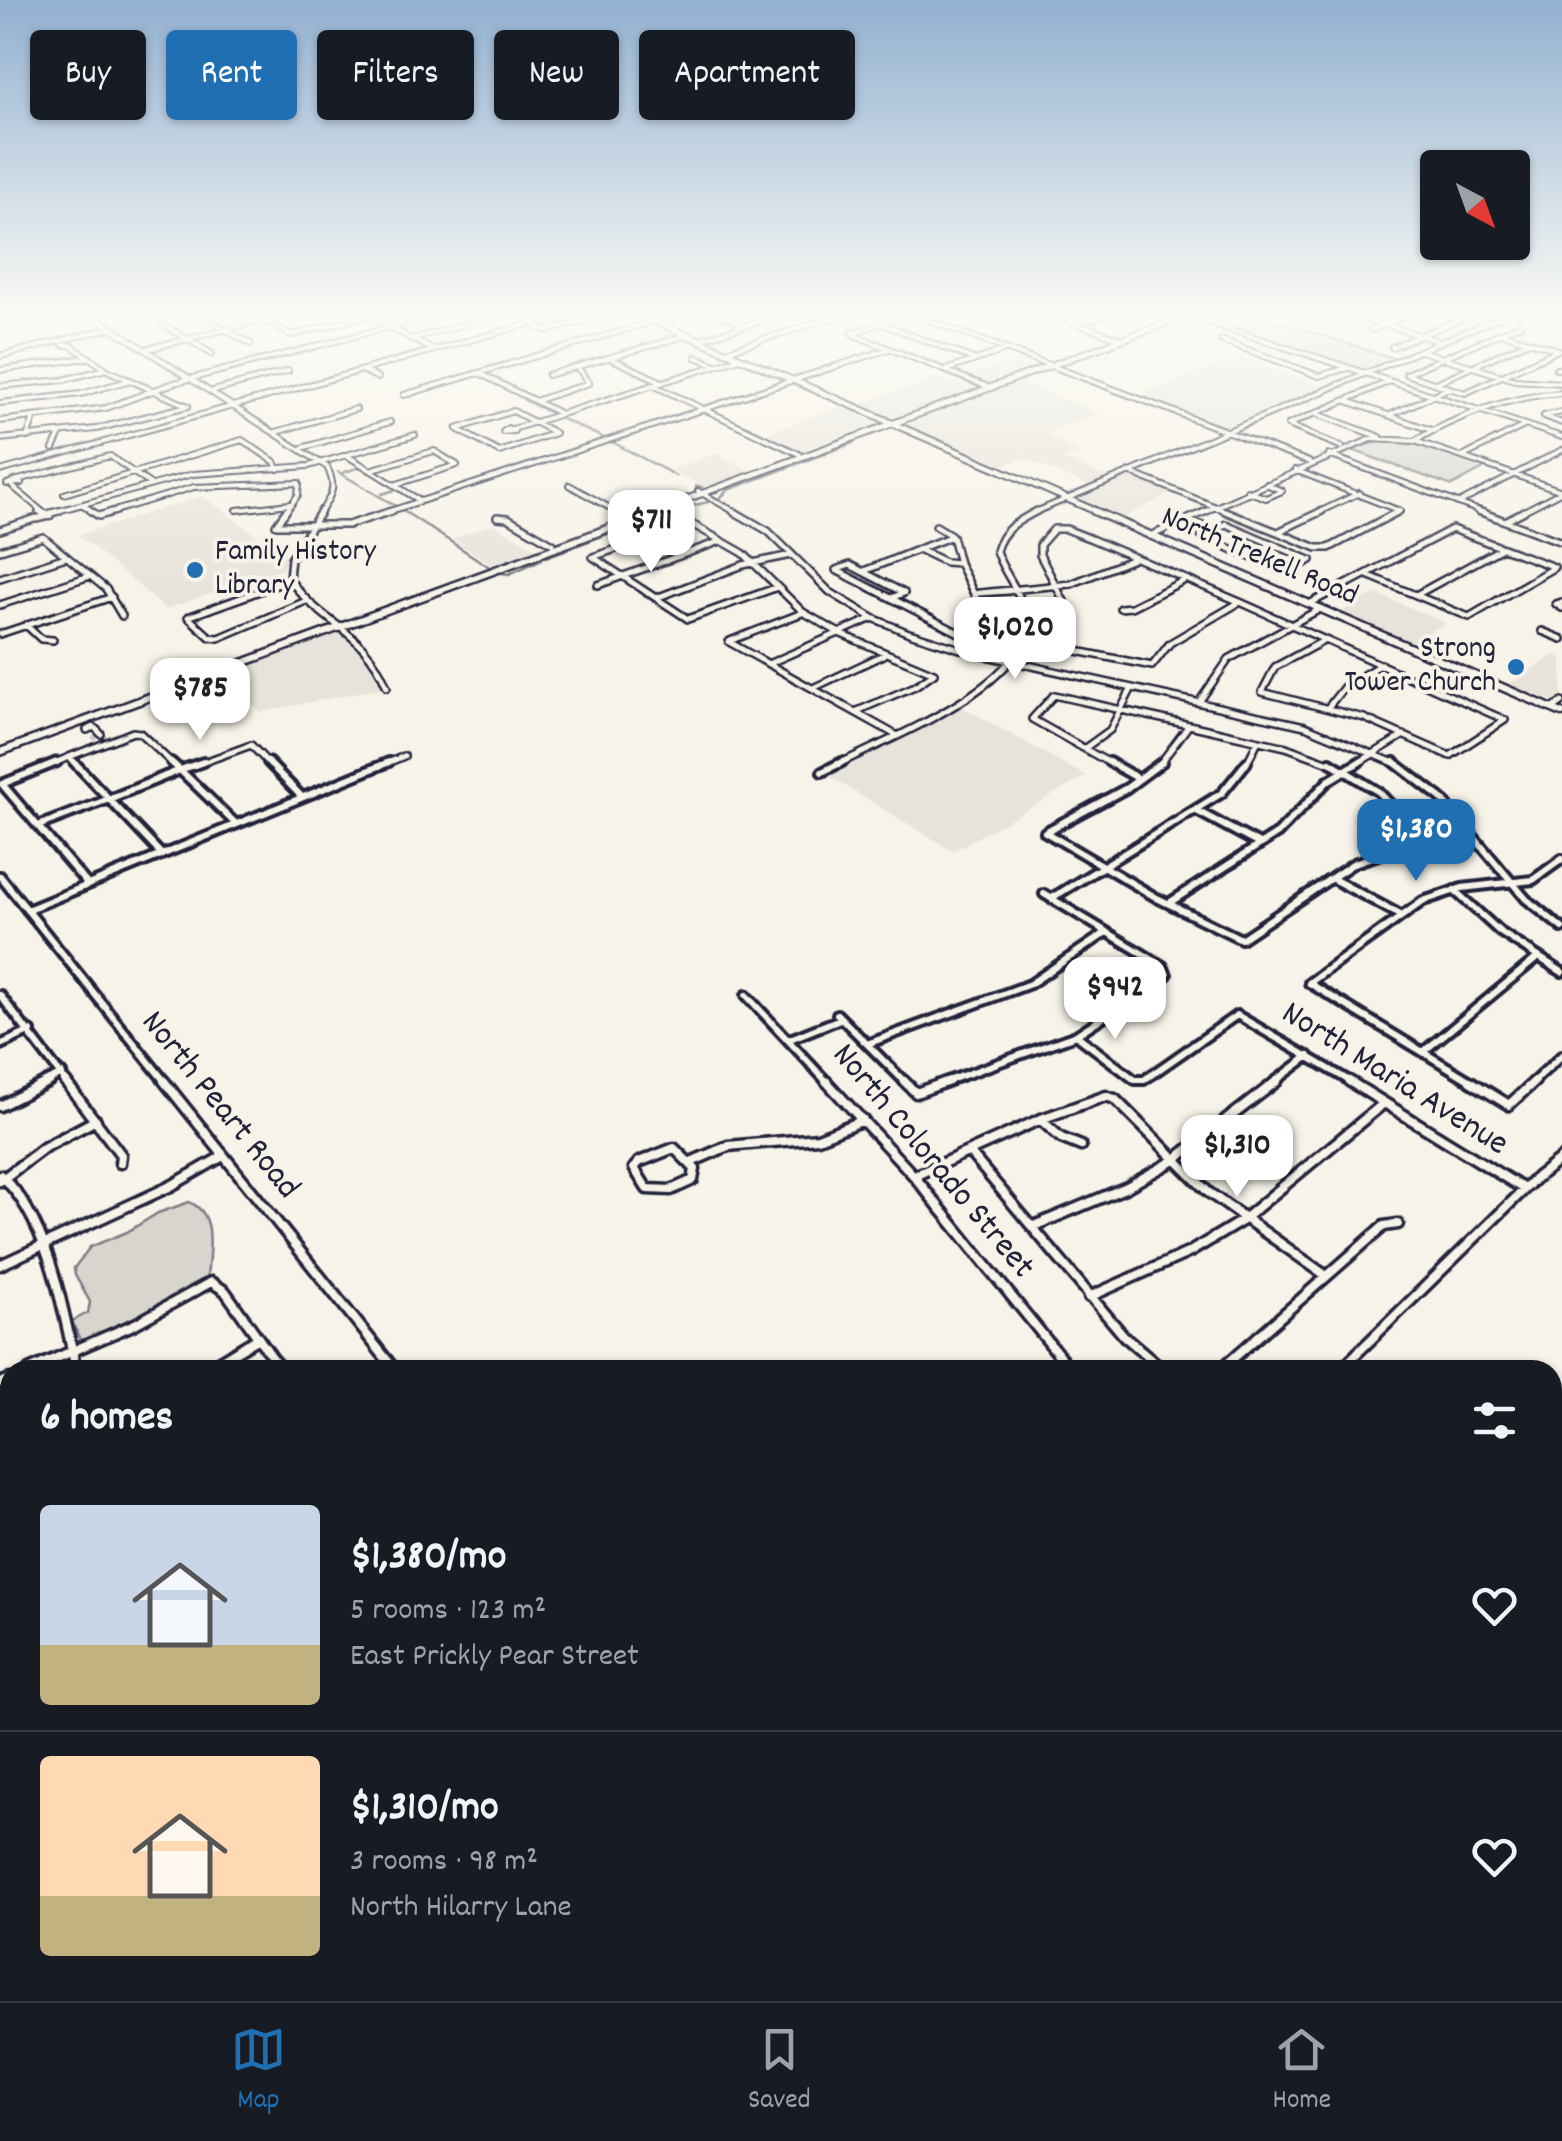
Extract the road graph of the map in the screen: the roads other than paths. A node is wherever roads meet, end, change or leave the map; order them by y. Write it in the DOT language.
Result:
graph roads {
  1 [pos="108,407"];
  2 [pos="183,407"];
  3 [pos="229,407"];
  4 [pos="236,407"];
  5 [pos="548,407"];
  6 [pos="698,407"];
  7 [pos="712,407"];
  8 [pos="854,407"];
  9 [pos="931,407"];
  10 [pos="1163,407"];
  11 [pos="1288,407"];
  12 [pos="1330,407"];
  13 [pos="1367,407"];
  14 [pos="1406,407"];
  15 [pos="1470,407"];
  16 [pos="1485,407"];
  17 [pos="583,408"];
  18 [pos="356,409"];
  19 [pos="704,410"];
  20 [pos="1478,410"];
  21 [pos="1562,412"];
  22 [pos="595,414"];
  23 [pos="1316,414"];
  24 [pos="562,415"];
  25 [pos="1389,415"];
  26 [pos="34,418"];
  27 [pos="0,421"];
  28 [pos="390,422"];
  29 [pos="535,422"];
  30 [pos="888,422"];
  31 [pos="1562,424"];
  32 [pos="1525,426"];
  33 [pos="154,428"];
  34 [pos="513,429"];
  35 [pos="1434,431"];
  36 [pos="275,432"];
  37 [pos="1230,432"];
  38 [pos="60,434"];
  39 [pos="415,435"];
  40 [pos="27,437"];
  41 [pos="167,437"];
  42 [pos="1562,437"];
  43 [pos="1380,438"];
  44 [pos="0,439"];
  45 [pos="1415,441"];
  46 [pos="825,446"];
  47 [pos="301,448"];
  48 [pos="1343,448"];
  49 [pos="53,449"];
  50 [pos="1562,450"];
  51 [pos="799,454"];
  52 [pos="346,455"];
  53 [pos="1328,455"];
  54 [pos="1462,456"];
  55 [pos="1310,462"];
  56 [pos="321,463"];
  57 [pos="278,470"];
  58 [pos="370,470"];
  59 [pos="1295,470"];
  60 [pos="0,471"];
  61 [pos="234,471"];
  62 [pos="133,472"];
  63 [pos="1128,472"];
  64 [pos="1514,474"];
  65 [pos="14,483"];
  66 [pos="1265,484"];
  67 [pos="151,485"];
  68 [pos="228,485"];
  69 [pos="394,485"];
  70 [pos="569,485"];
  71 [pos="0,487"];
  72 [pos="1247,491"];
  73 [pos="1562,491"];
  74 [pos="701,492"];
  75 [pos="64,494"];
  76 [pos="1358,494"];
  77 [pos="1064,499"];
  78 [pos="420,501"];
  79 [pos="1460,503"];
  80 [pos="292,504"];
  81 [pos="83,506"];
  82 [pos="1214,506"];
  83 [pos="236,510"];
  84 [pos="42,516"];
  85 [pos="498,518"];
  86 [pos="626,518"];
  87 [pos="1186,519"];
  88 [pos="1506,520"];
  89 [pos="936,526"];
  90 [pos="310,528"];
  91 [pos="0,530"];
  92 [pos="1213,530"];
  93 [pos="1279,532"];
  94 [pos="952,536"];
  95 [pos="1150,536"];
  96 [pos="1562,538"];
  97 [pos="722,540"];
  98 [pos="553,544"];
  99 [pos="1273,544"];
  100 [pos="918,548"];
  101 [pos="1503,548"];
  102 [pos="1,549"];
  103 [pos="793,555"];
  104 [pos="1249,556"];
  105 [pos="68,557"];
  106 [pos="1134,558"];
  107 [pos="751,563"];
  108 [pos="958,564"];
  109 [pos="863,572"];
  110 [pos="1366,574"];
  111 [pos="90,576"];
  112 [pos="623,576"];
  113 [pos="0,578"];
  114 [pos="290,580"];
  115 [pos="1184,580"];
  116 [pos="598,585"];
  117 [pos="1055,586"];
  118 [pos="775,588"];
  119 [pos="1011,590"];
  120 [pos="977,594"];
  121 [pos="1416,595"];
  122 [pos="112,596"];
  123 [pos="655,598"];
  124 [pos="891,598"];
  125 [pos="308,601"];
  126 [pos="1240,602"];
  127 [pos="1309,604"];
  128 [pos="0,605"];
  129 [pos="1120,608"];
  130 [pos="1320,609"];
  131 [pos="803,612"];
  132 [pos="122,616"];
  133 [pos="873,618"];
  134 [pos="26,625"];
  135 [pos="341,625"];
  136 [pos="1291,625"];
  137 [pos="1542,631"];
  138 [pos="0,634"];
  139 [pos="841,634"];
  140 [pos="1562,639"];
  141 [pos="53,640"];
  142 [pos="1325,640"];
  143 [pos="884,654"];
  144 [pos="1008,661"];
  145 [pos="1382,664"];
  146 [pos="767,665"];
  147 [pos="387,687"];
  148 [pos="813,688"];
  149 [pos="1132,688"];
  150 [pos="1199,702"];
  151 [pos="1562,702"];
  152 [pos="1329,707"];
  153 [pos="1552,709"];
  154 [pos="1120,710"];
  155 [pos="856,712"];
  156 [pos="1562,713"];
  157 [pos="1189,725"];
  158 [pos="97,735"];
  159 [pos="896,735"];
  160 [pos="1404,735"];
  161 [pos="1258,740"];
  162 [pos="1085,748"];
  163 [pos="0,750"];
  164 [pos="1374,752"];
  165 [pos="68,756"];
  166 [pos="404,756"];
  167 [pos="1344,769"];
  168 [pos="180,770"];
  169 [pos="822,772"];
  170 [pos="1139,778"];
  171 [pos="302,797"];
  172 [pos="109,799"];
  173 [pos="1195,810"];
  174 [pos="236,824"];
  175 [pos="38,826"];
  176 [pos="1260,844"];
  177 [pos="162,855"];
  178 [pos="1562,860"];
  179 [pos="1102,866"];
  180 [pos="0,876"];
  181 [pos="1332,878"];
  182 [pos="1512,882"];
  183 [pos="88,886"];
  184 [pos="1454,890"];
  185 [pos="1168,904"];
  186 [pos="27,910"];
  187 [pos="1402,916"];
  188 [pos="1562,928"];
  189 [pos="1107,932"];
  190 [pos="1537,958"];
  191 [pos="1562,972"];
  192 [pos="746,994"];
  193 [pos="0,995"];
  194 [pos="31,1032"];
  195 [pos="1076,1035"];
  196 [pos="790,1039"];
  197 [pos="868,1044"];
  198 [pos="0,1045"];
  199 [pos="1423,1052"];
  200 [pos="1309,1056"];
  201 [pos="1562,1056"];
  202 [pos="62,1074"];
  203 [pos="1384,1102"];
  204 [pos="0,1106"];
  205 [pos="1041,1119"];
  206 [pos="96,1120"];
  207 [pos="863,1120"];
  208 [pos="1082,1146"];
  209 [pos="970,1152"];
  210 [pos="223,1156"];
  211 [pos="1561,1158"];
  212 [pos="1175,1159"];
  213 [pos="691,1162"];
  214 [pos="120,1163"];
  215 [pos="914,1176"];
  216 [pos="1,1178"];
  217 [pos="1524,1190"];
  218 [pos="1244,1219"];
  219 [pos="1398,1224"];
  220 [pos="1034,1226"];
  221 [pos="42,1246"];
  222 [pos="0,1264"];
  223 [pos="1325,1276"];
  224 [pos="1089,1297"];
  225 [pos="258,1338"];
  226 [pos="72,1350"];
  227 [pos="50,1360"];
  228 [pos="74,1360"];
  229 [pos="222,1360"];
  230 [pos="274,1360"];
  231 [pos="387,1360"];
  232 [pos="1062,1360"];
  233 [pos="1152,1360"];
  234 [pos="1231,1360"];
  235 [pos="1350,1360"];
  1 -- 26 [label="street"];
  2 -- 38 [label="street"];
  3 -- 33 [label="street"];
  4 -- 36 [label="street"];
  5 -- 24 [label="street"];
  6 -- 19 [label="street"];
  7 -- 19 [label="street"];
  8 -- 30 [label="main road, North Trekell Road"];
  9 -- 30 [label="main road"];
  10 -- 37 [label="street"];
  11 -- 37 [label="street"];
  12 -- 23 [label="street"];
  13 -- 25 [label="street"];
  14 -- 25 [label="street"];
  15 -- 20 [label="street"];
  16 -- 20 [label="street"];
  17 -- 22 [label="street"];
  17 -- 24 [label="street"];
  18 -- 36 [label="street"];
  19 -- 51 [label="street"];
  19 -- 78 [label="street"];
  20 -- 32 [label="street"];
  20 -- 35 [label="street"];
  21 -- 31 [label="street"];
  23 -- 43 [label="street"];
  23 -- 48 [label="street"];
  24 -- 29 [label="street"];
  25 -- 35 [label="street"];
  26 -- 27 [label="street"];
  26 -- 40 [label="street"];
  28 -- 47 [label="street"];
  29 -- 29 [label="street"];
  29 -- 34 [label="street"];
  30 -- 46 [label="main road"];
  30 -- 77 [label="main road, North Trekell Road"];
  32 -- 42 [label="street"];
  32 -- 54 [label="street"];
  33 -- 41 [label="street"];
  33 -- 60 [label="street"];
  35 -- 45 [label="street"];
  36 -- 47 [label="street"];
  37 -- 55 [label="street"];
  37 -- 63 [label="street"];
  38 -- 40 [label="street"];
  38 -- 49 [label="street"];
  39 -- 52 [label="street"];
  40 -- 44 [label="street"];
  43 -- 45 [label="street"];
  43 -- 48 [label="street"];
  45 -- 54 [label="street"];
  46 -- 51 [label="main road"];
  46 -- 74 [label="main road"];
  47 -- 56 [label="street"];
  48 -- 53 [label="street"];
  50 -- 64 [label="street"];
  51 -- 74 [label="main road"];
  52 -- 56 [label="street"];
  52 -- 58 [label="street"];
  53 -- 55 [label="street"];
  53 -- 79 [label="street"];
  54 -- 64 [label="street"];
  55 -- 59 [label="street"];
  56 -- 57 [label="street"];
  56 -- 90 [label="street"];
  57 -- 61 [label="street"];
  57 -- 62 [label="street"];
  58 -- 69 [label="street"];
  58 -- 69 [label="street"];
  59 -- 66 [label="street"];
  59 -- 76 [label="street"];
  60 -- 65 [label="street"];
  61 -- 67 [label="street"];
  61 -- 68 [label="street"];
  62 -- 65 [label="street"];
  62 -- 67 [label="street"];
  62 -- 75 [label="street"];
  63 -- 77 [label="street"];
  63 -- 82 [label="street"];
  64 -- 73 [label="street"];
  64 -- 79 [label="street"];
  65 -- 71 [label="street"];
  65 -- 84 [label="street"];
  66 -- 72 [label="street"];
  66 -- 72 [label="street"];
  67 -- 81 [label="street"];
  68 -- 80 [label="street"];
  68 -- 81 [label="street"];
  69 -- 78 [label="street"];
  70 -- 86 [label="street"];
  72 -- 82 [label="street"];
  73 -- 88 [label="street"];
  74 -- 86 [label="main road"];
  74 -- 103 [label="street"];
  74 -- 135 [label="main road"];
  76 -- 93 [label="street"];
  76 -- 93 [label="street"];
  77 -- 95 [label="main road, North Trekell Road"];
  77 -- 119 [label="street"];
  78 -- 90 [label="street"];
  79 -- 88 [label="street"];
  80 -- 83 [label="street"];
  80 -- 90 [label="street"];
  81 -- 84 [label="street"];
  82 -- 87 [label="street"];
  82 -- 93 [label="street"];
  84 -- 91 [label="street"];
  85 -- 98 [label="street"];
  86 -- 98 [label="main road"];
  87 -- 92 [label="street"];
  87 -- 95 [label="street"];
  88 -- 96 [label="street"];
  89 -- 94 [label="street"];
  90 -- 114 [label="street"];
  92 -- 99 [label="street"];
  92 -- 104 [label="street"];
  94 -- 100 [label="street"];
  94 -- 108 [label="street"];
  95 -- 127 [label="main road, North Trekell Road"];
  97 -- 107 [label="street"];
  97 -- 112 [label="street"];
  97 -- 112 [label="street"];
  98 -- 135 [label="main road"];
  99 -- 104 [label="street"];
  99 -- 104 [label="street"];
  100 -- 108 [label="street"];
  100 -- 109 [label="street"];
  101 -- 110 [label="street"];
  101 -- 121 [label="street"];
  101 -- 121 [label="street"];
  102 -- 105 [label="street"];
  103 -- 107 [label="street"];
  103 -- 133 [label="street"];
  105 -- 111 [label="street"];
  105 -- 113 [label="street"];
  106 -- 115 [label="street"];
  106 -- 117 [label="street"];
  106 -- 117 [label="street"];
  107 -- 118 [label="street"];
  107 -- 123 [label="street"];
  108 -- 120 [label="street"];
  109 -- 124 [label="street"];
  109 -- 124 [label="street"];
  110 -- 121 [label="street"];
  110 -- 127 [label="street"];
  111 -- 122 [label="street"];
  111 -- 128 [label="street"];
  112 -- 116 [label="street"];
  112 -- 123 [label="street"];
  114 -- 125 [label="street"];
  114 -- 125 [label="street"];
  115 -- 126 [label="street"];
  115 -- 129 [label="street"];
  117 -- 119 [label="street"];
  117 -- 126 [label="street"];
  118 -- 123 [label="street"];
  118 -- 131 [label="street"];
  119 -- 120 [label="street"];
  119 -- 144 [label="street"];
  120 -- 124 [label="street"];
  122 -- 132 [label="street"];
  122 -- 134 [label="street"];
  125 -- 135 [label="street"];
  126 -- 136 [label="street"];
  127 -- 130 [label="main road, North Trekell Road"];
  130 -- 136 [label="street"];
  130 -- 153 [label="main road, North Trekell Road"];
  131 -- 139 [label="street"];
  131 -- 146 [label="street"];
  133 -- 139 [label="street"];
  133 -- 144 [label="street"];
  134 -- 138 [label="street"];
  134 -- 141 [label="street"];
  135 -- 147 [label="street"];
  135 -- 158 [label="main road"];
  135 -- 163 [label="main road"];
  136 -- 142 [label="street"];
  136 -- 150 [label="street"];
  137 -- 140 [label="street"];
  139 -- 143 [label="street"];
  139 -- 146 [label="street"];
  142 -- 145 [label="street"];
  142 -- 152 [label="street"];
  143 -- 148 [label="street"];
  143 -- 155 [label="street"];
  144 -- 149 [label="street"];
  144 -- 159 [label="street"];
  145 -- 152 [label="street"];
  145 -- 160 [label="street"];
  146 -- 148 [label="street"];
  148 -- 155 [label="street"];
  149 -- 150 [label="street"];
  149 -- 154 [label="street"];
  150 -- 164 [label="street"];
  151 -- 153 [label="street"];
  152 -- 160 [label="street"];
  153 -- 156 [label="main road, North Trekell Road"];
  154 -- 157 [label="street"];
  154 -- 162 [label="street"];
  154 -- 162 [label="street"];
  155 -- 159 [label="street"];
  157 -- 161 [label="street"];
  157 -- 170 [label="street"];
  158 -- 163 [label="main road"];
  158 -- 165 [label="street"];
  158 -- 168 [label="street"];
  159 -- 169 [label="street"];
  160 -- 164 [label="street"];
  161 -- 167 [label="street"];
  161 -- 173 [label="street"];
  162 -- 170 [label="street"];
  164 -- 167 [label="street"];
  164 -- 182 [label="street"];
  165 -- 172 [label="street"];
  165 -- 175 [label="street"];
  166 -- 171 [label="street"];
  167 -- 176 [label="street"];
  167 -- 181 [label="street"];
  168 -- 171 [label="street"];
  168 -- 172 [label="street"];
  168 -- 174 [label="street"];
  170 -- 179 [label="street"];
  171 -- 174 [label="street"];
  172 -- 175 [label="street"];
  172 -- 177 [label="street"];
  173 -- 176 [label="street"];
  173 -- 179 [label="street"];
  174 -- 177 [label="street"];
  175 -- 183 [label="street"];
  176 -- 185 [label="street"];
  177 -- 183 [label="street"];
  178 -- 182 [label="street"];
  179 -- 185 [label="street"];
  179 -- 189 [label="street"];
  180 -- 186 [label="street, North Peart Road"];
  181 -- 185 [label="street"];
  181 -- 187 [label="street"];
  182 -- 184 [label="street"];
  182 -- 188 [label="street"];
  183 -- 186 [label="street"];
  184 -- 187 [label="street"];
  184 -- 190 [label="street"];
  186 -- 210 [label="street, North Peart Road"];
  187 -- 199 [label="street"];
  189 -- 195 [label="street"];
  189 -- 197 [label="street"];
  190 -- 191 [label="street"];
  190 -- 199 [label="street"];
  192 -- 196 [label="street, North Colorado Street"];
  193 -- 194 [label="street"];
  194 -- 198 [label="street"];
  194 -- 202 [label="street"];
  195 -- 197 [label="street"];
  195 -- 200 [label="street, North Maria Avenue"];
  196 -- 197 [label="street"];
  196 -- 207 [label="street, North Colorado Street"];
  199 -- 201 [label="street"];
  200 -- 203 [label="street, North Maria Avenue"];
  200 -- 212 [label="street"];
  202 -- 204 [label="street"];
  202 -- 206 [label="street"];
  203 -- 217 [label="street, North Maria Avenue"];
  203 -- 218 [label="street"];
  205 -- 208 [label="street"];
  205 -- 209 [label="street"];
  205 -- 212 [label="street"];
  206 -- 214 [label="street"];
  206 -- 216 [label="street"];
  207 -- 213 [label="street"];
  207 -- 215 [label="street, North Colorado Street"];
  209 -- 215 [label="street"];
  209 -- 220 [label="street"];
  210 -- 221 [label="street"];
  210 -- 231 [label="street, North Peart Road"];
  211 -- 217 [label="street"];
  212 -- 218 [label="street"];
  212 -- 220 [label="street"];
  213 -- 213 [label="street"];
  215 -- 232 [label="street, North Colorado Street"];
  216 -- 221 [label="street"];
  217 -- 235 [label="street"];
  218 -- 223 [label="street"];
  218 -- 224 [label="street"];
  219 -- 223 [label="street"];
  220 -- 224 [label="street"];
  221 -- 222 [label="street"];
  221 -- 226 [label="street"];
  223 -- 234 [label="street"];
  224 -- 233 [label="street"];
  225 -- 226 [label="street"];
  225 -- 229 [label="street"];
  225 -- 230 [label="street"];
  226 -- 227 [label="street"];
  226 -- 228 [label="street"];
}
